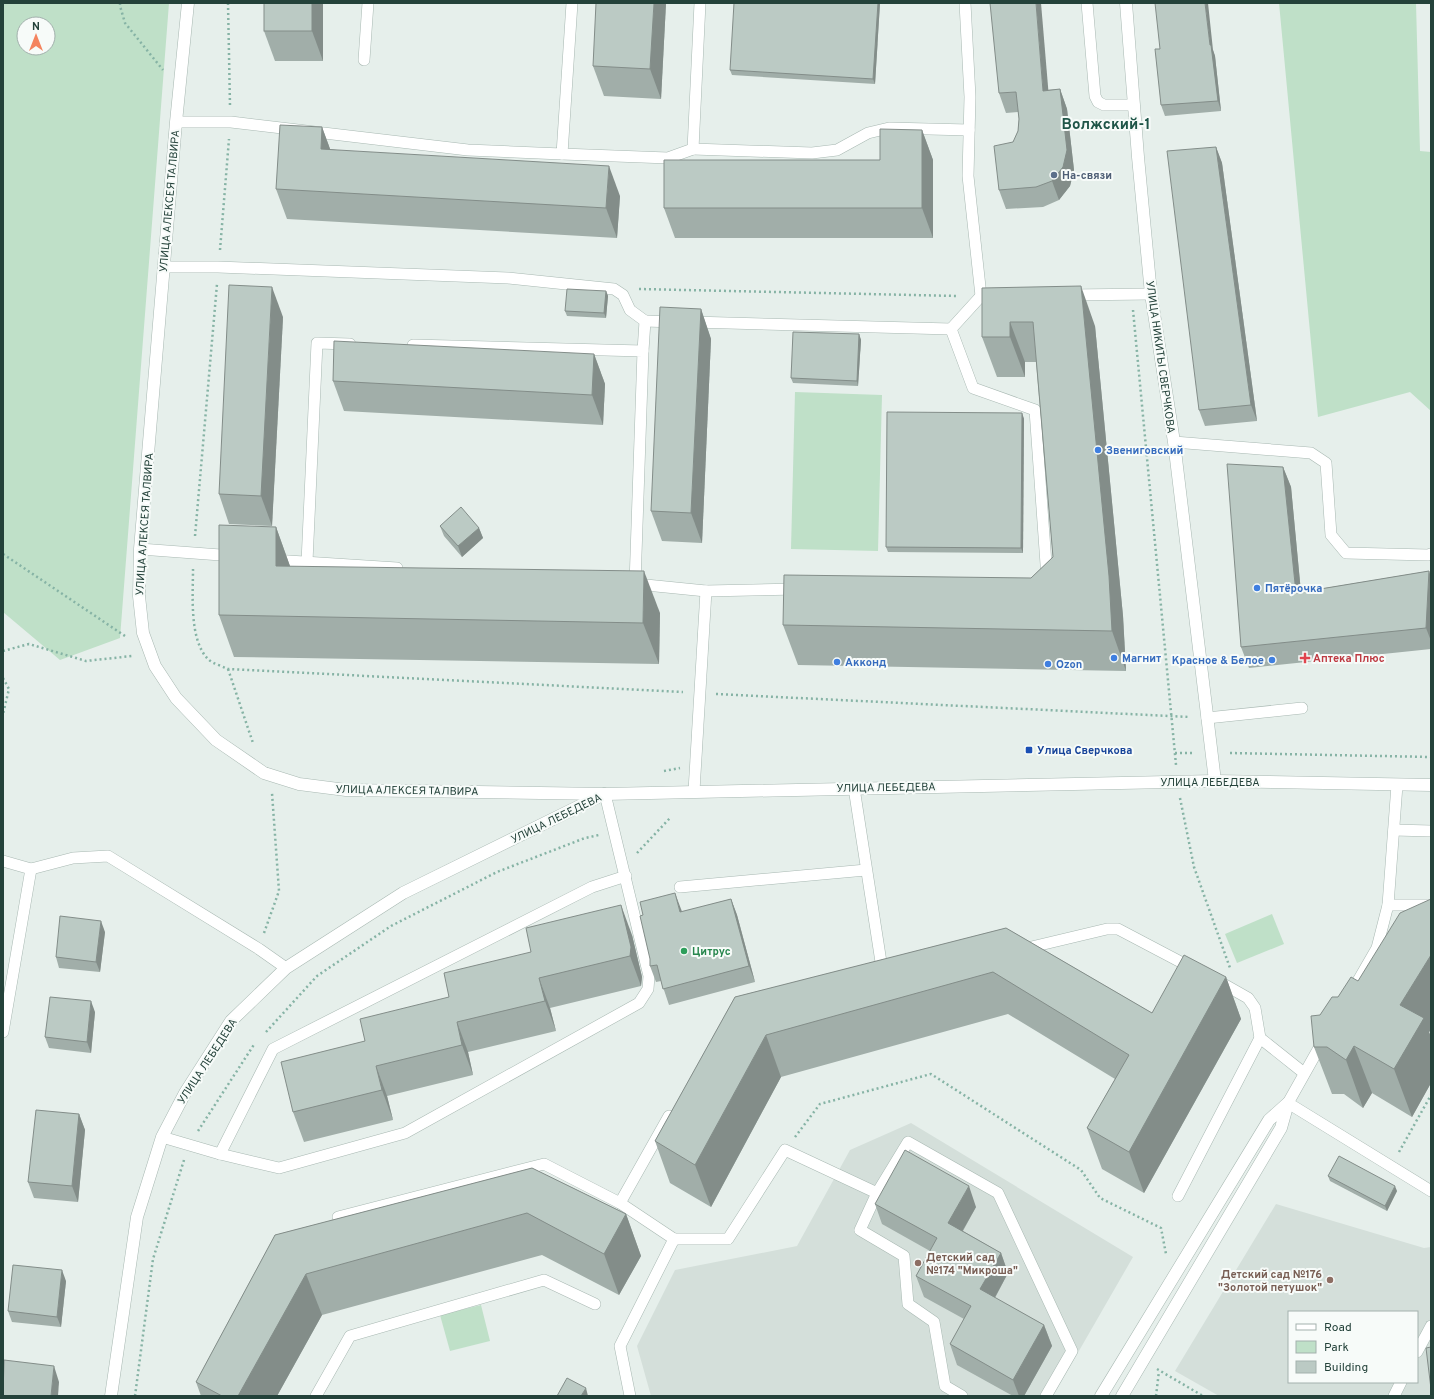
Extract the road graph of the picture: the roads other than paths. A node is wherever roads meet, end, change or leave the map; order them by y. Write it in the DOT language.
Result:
graph roads {
  1 [pos="188,3"];
  2 [pos="368,3"];
  3 [pos="572,3"];
  4 [pos="700,3"];
  5 [pos="965,3"];
  6 [pos="1087,3"];
  7 [pos="1126,3"];
  8 [pos="364,60"];
  9 [pos="1134,105"];
  10 [pos="176,122"];
  11 [pos="969,130"];
  12 [pos="693,149"];
  13 [pos="562,154"];
  14 [pos="164,267"];
  15 [pos="1151,294"];
  16 [pos="1060,295"];
  17 [pos="981,296"];
  18 [pos="1004,296"];
  19 [pos="645,321"];
  20 [pos="951,329"];
  21 [pos="357,344"];
  22 [pos="405,345"];
  23 [pos="643,351"];
  24 [pos="1174,442"];
  25 [pos="140,548"];
  26 [pos="1431,554"];
  27 [pos="247,558"];
  28 [pos="262,559"];
  29 [pos="307,562"];
  30 [pos="409,569"];
  31 [pos="1039,585"];
  32 [pos="809,589"];
  33 [pos="706,591"];
  34 [pos="1302,708"];
  35 [pos="1207,718"];
  36 [pos="1215,781"];
  37 [pos="1397,785"];
  38 [pos="1431,785"];
  39 [pos="854,788"];
  40 [pos="694,791"];
  41 [pos="605,794"];
  42 [pos="1394,830"];
  43 [pos="1431,831"];
  44 [pos="3,861"];
  45 [pos="31,869"];
  46 [pos="866,870"];
  47 [pos="625,871"];
  48 [pos="680,887"];
  49 [pos="1388,905"];
  50 [pos="1431,905"];
  51 [pos="1015,951"];
  52 [pos="286,968"];
  53 [pos="885,983"];
  54 [pos="1346,1000"];
  55 [pos="1331,1027"];
  56 [pos="3,1032"];
  57 [pos="1260,1038"];
  58 [pos="1304,1073"];
  59 [pos="1288,1104"];
  60 [pos="674,1108"];
  61 [pos="162,1138"];
  62 [pos="220,1154"];
  63 [pos="1431,1191"];
  64 [pos="877,1193"];
  65 [pos="1178,1196"];
  66 [pos="620,1203"];
  67 [pos="338,1217"];
  68 [pos="674,1240"];
  69 [pos="595,1304"];
  70 [pos="1431,1326"];
  71 [pos="1418,1350"];
  72 [pos="1400,1383"];
  73 [pos="111,1396"];
  74 [pos="316,1396"];
  75 [pos="630,1396"];
  76 [pos="962,1396"];
  77 [pos="1046,1396"];
  78 [pos="1101,1396"];
  79 [pos="1122,1396"];
  80 [pos="1394,1396"];
  1 -- 10 [label="street, УЛИЦА АЛЕКСЕЯ ТАЛВИРА"];
  2 -- 8 [label="lane"];
  3 -- 13 [label="lane"];
  4 -- 12 [label="lane"];
  5 -- 11 [label="lane"];
  6 -- 9 [label="lane"];
  7 -- 9 [label="street, УЛИЦА НИКИТЫ СВЕРЧКОВА"];
  9 -- 15 [label="street, УЛИЦА НИКИТЫ СВЕРЧКОВА"];
  10 -- 13 [label="lane"];
  10 -- 14 [label="street, УЛИЦА АЛЕКСЕЯ ТАЛВИРА"];
  11 -- 12 [label="lane"];
  11 -- 17 [label="lane"];
  12 -- 13 [label="lane"];
  14 -- 19 [label="lane"];
  14 -- 25 [label="street, УЛИЦА АЛЕКСЕЯ ТАЛВИРА"];
  15 -- 16 [label="lane"];
  15 -- 24 [label="street, УЛИЦА НИКИТЫ СВЕРЧКОВА"];
  17 -- 18 [label="lane"];
  17 -- 20 [label="lane"];
  19 -- 20 [label="lane"];
  19 -- 23 [label="lane"];
  20 -- 31 [label="lane"];
  21 -- 29 [label="lane"];
  22 -- 23 [label="lane"];
  23 -- 33 [label="lane"];
  24 -- 26 [label="lane"];
  24 -- 35 [label="street, УЛИЦА НИКИТЫ СВЕРЧКОВА"];
  25 -- 27 [label="lane"];
  25 -- 41 [label="street, УЛИЦА АЛЕКСЕЯ ТАЛВИРА"];
  28 -- 29 [label="lane"];
  29 -- 30 [label="lane"];
  32 -- 33 [label="lane"];
  33 -- 40 [label="lane"];
  34 -- 35 [label="lane"];
  35 -- 36 [label="street, УЛИЦА НИКИТЫ СВЕРЧКОВА"];
  36 -- 37 [label="street, УЛИЦА ЛЕБЕДЕВА"];
  36 -- 39 [label="street, УЛИЦА ЛЕБЕДЕВА"];
  37 -- 38 [label="street, УЛИЦА ЛЕБЕДЕВА"];
  37 -- 42 [label="lane"];
  39 -- 40 [label="street, УЛИЦА ЛЕБЕДЕВА"];
  39 -- 46 [label="lane"];
  40 -- 41 [label="street, УЛИЦА ЛЕБЕДЕВА"];
  41 -- 47 [label="lane"];
  41 -- 52 [label="street, УЛИЦА ЛЕБЕДЕВА"];
  42 -- 43 [label="lane"];
  42 -- 49 [label="lane"];
  44 -- 45 [label="lane"];
  45 -- 52 [label="lane"];
  45 -- 56 [label="lane"];
  46 -- 48 [label="lane"];
  46 -- 53 [label="lane"];
  47 -- 62 [label="lane"];
  47 -- 62 [label="lane"];
  49 -- 50 [label="lane"];
  49 -- 54 [label="lane"];
  51 -- 57 [label="lane"];
  52 -- 61 [label="street, УЛИЦА ЛЕБЕДЕВА"];
  55 -- 58 [label="lane"];
  57 -- 58 [label="lane"];
  57 -- 65 [label="lane"];
  58 -- 59 [label="lane"];
  59 -- 63 [label="lane"];
  59 -- 78 [label="street"];
  59 -- 79 [label="street"];
  60 -- 66 [label="lane"];
  61 -- 62 [label="lane"];
  61 -- 73 [label="street, УЛИЦА ЛЕБЕДЕВА"];
  64 -- 68 [label="lane"];
  64 -- 76 [label="lane"];
  64 -- 77 [label="lane"];
  66 -- 67 [label="lane"];
  66 -- 68 [label="lane"];
  68 -- 75 [label="lane"];
  69 -- 74 [label="lane"];
  70 -- 71 [label="lane"];
  72 -- 80 [label="lane"];
}
